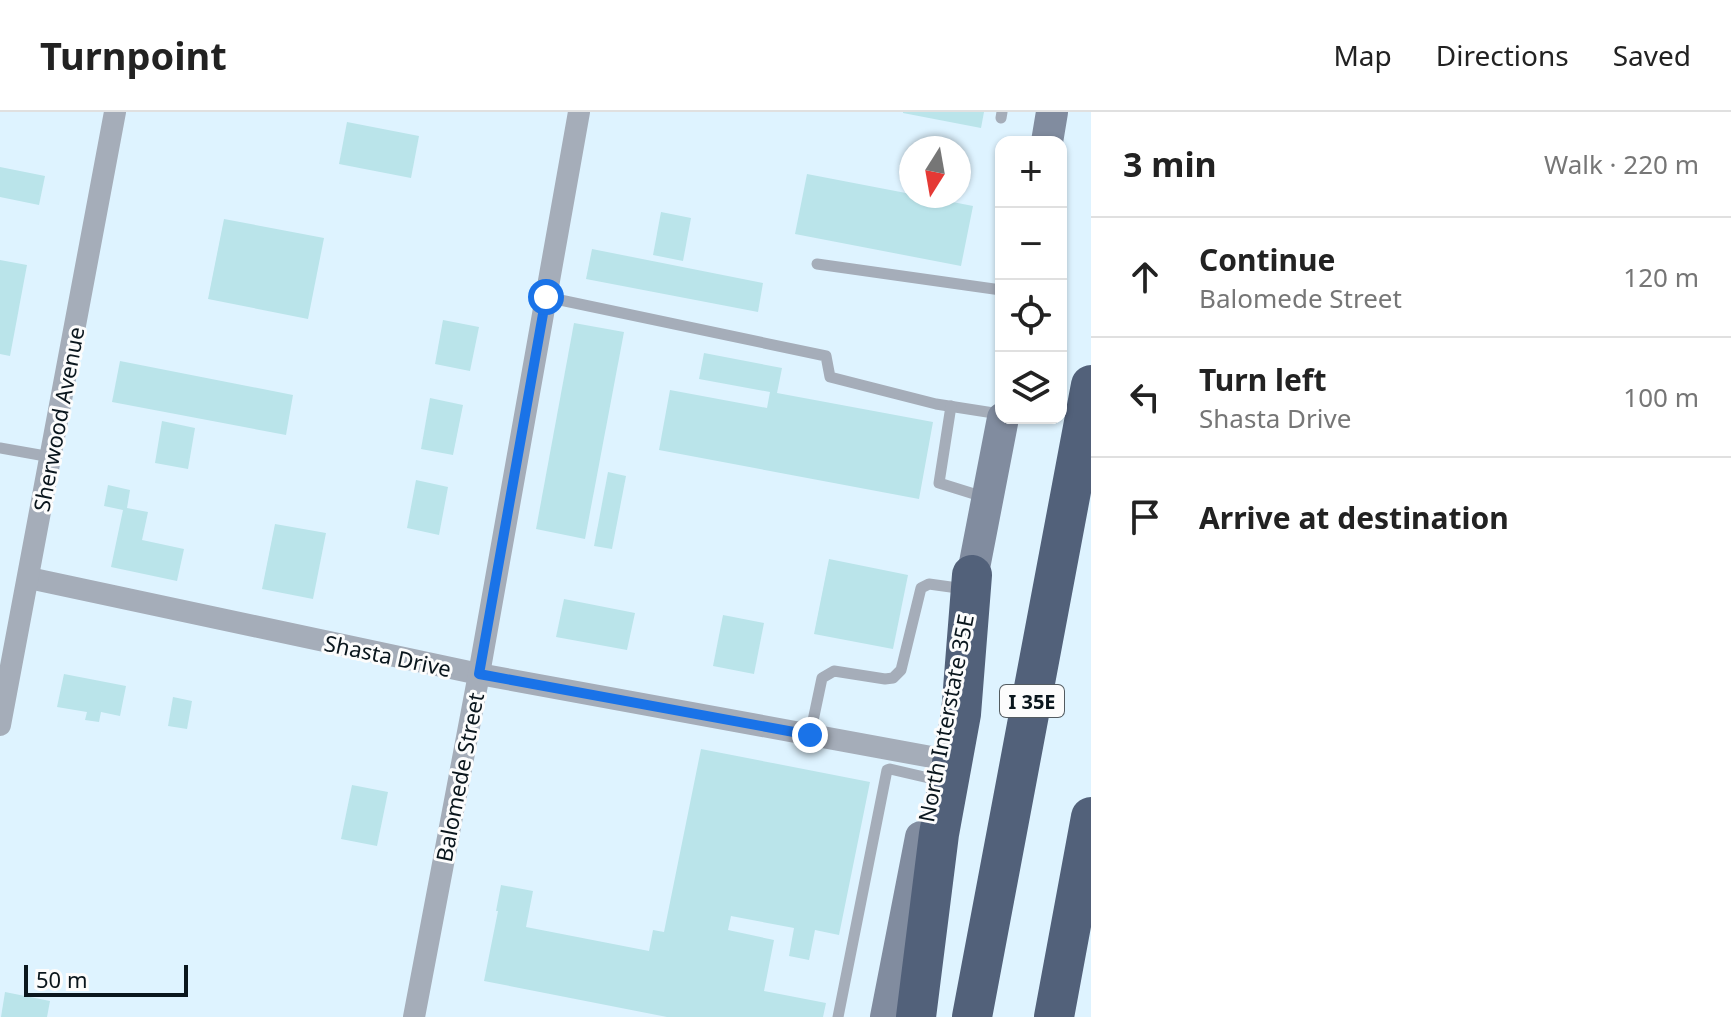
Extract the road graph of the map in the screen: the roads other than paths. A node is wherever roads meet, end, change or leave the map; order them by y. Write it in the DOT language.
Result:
graph roads {
  1 [pos="115,112"];
  2 [pos="579,112"];
  3 [pos="1052,112"];
  4 [pos="1048,136"];
  5 [pos="817,264"];
  6 [pos="995,289"];
  7 [pos="546,297"];
  8 [pos="1091,385"];
  9 [pos="951,406"];
  10 [pos="995,415"];
  11 [pos="1001,424"];
  12 [pos="0,448"];
  13 [pos="51,457"];
  14 [pos="987,498"];
  15 [pos="29,578"];
  16 [pos="971,583"];
  17 [pos="479,674"];
  18 [pos="0,725"];
  19 [pos="810,735"];
  20 [pos="935,769"];
  21 [pos="1091,817"];
  22 [pos="414,1017"];
  23 [pos="838,1017"];
  24 [pos="886,1017"];
  25 [pos="916,1017"];
  26 [pos="972,1017"];
  27 [pos="1054,1017"];
  1 -- 13 [label="street, Sherwood Avenue"];
  2 -- 7 [label="street, Balomede Street"];
  3 -- 4 [label="main road"];
  5 -- 6 [label="lane"];
  7 -- 9 [label="lane"];
  7 -- 17 [label="street, Balomede Street"];
  8 -- 26 [label="highway, I 35E"];
  9 -- 10 [label="lane"];
  9 -- 14 [label="lane"];
  11 -- 14 [label="main road, North Interstate 35E"];
  12 -- 13 [label="lane"];
  13 -- 15 [label="street, Sherwood Avenue"];
  14 -- 16 [label="main road, North Interstate 35E"];
  15 -- 17 [label="street, Shasta Drive"];
  15 -- 18 [label="street, Sherwood Avenue"];
  16 -- 19 [label="lane"];
  16 -- 20 [label="main road, North Interstate 35E"];
  16 -- 25 [label="highway"];
  17 -- 19 [label="street, Shasta Drive"];
  17 -- 22 [label="street, Balomede Street"];
  19 -- 20 [label="street, Shasta Drive"];
  20 -- 23 [label="lane"];
  20 -- 24 [label="main road, North Interstate 35E"];
  21 -- 27 [label="highway"];
}
